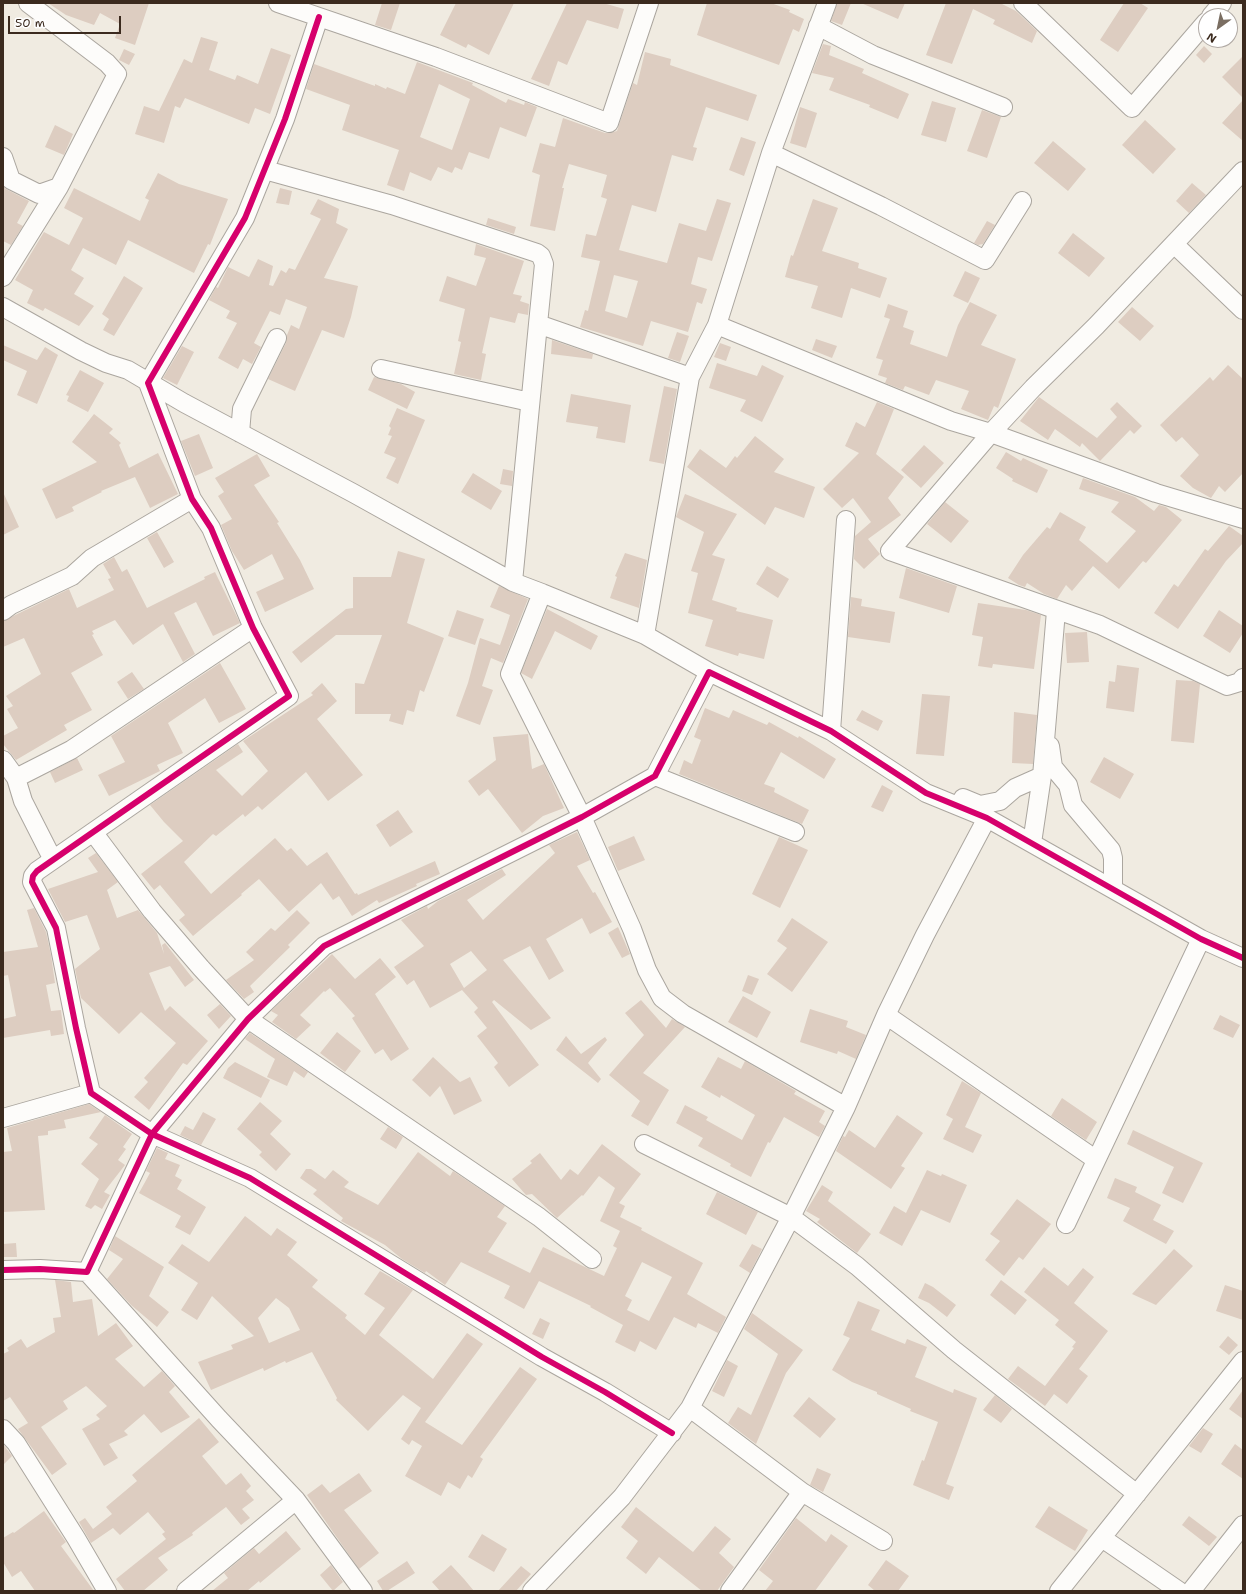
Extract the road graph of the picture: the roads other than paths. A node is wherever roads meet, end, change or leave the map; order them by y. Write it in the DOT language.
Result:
graph roads {
  1 [pos="28,3"];
  2 [pos="278,3"];
  3 [pos="650,3"];
  4 [pos="827,3"];
  5 [pos="1023,3"];
  6 [pos="319,17"];
  7 [pos="818,26"];
  8 [pos="1198,31"];
  9 [pos="1003,107"];
  10 [pos="771,153"];
  11 [pos="3,157"];
  12 [pos="265,170"];
  13 [pos="1243,171"];
  14 [pos="59,187"];
  15 [pos="1022,201"];
  16 [pos="1174,244"];
  17 [pos="3,277"];
  18 [pos="3,307"];
  19 [pos="1243,310"];
  20 [pos="538,324"];
  21 [pos="717,325"];
  22 [pos="277,338"];
  23 [pos="381,369"];
  24 [pos="690,377"];
  25 [pos="148,383"];
  26 [pos="530,402"];
  27 [pos="240,433"];
  28 [pos="991,433"];
  29 [pos="192,499"];
  30 [pos="1243,519"];
  31 [pos="846,520"];
  32 [pos="513,582"];
  33 [pos="542,592"];
  34 [pos="3,611"];
  35 [pos="1056,611"];
  36 [pos="253,628"];
  37 [pos="645,635"];
  38 [pos="709,672"];
  39 [pos="1243,678"];
  40 [pos="1047,720"];
  41 [pos="831,731"];
  42 [pos="3,760"];
  43 [pos="654,776"];
  44 [pos="1042,776"];
  45 [pos="16,778"];
  46 [pos="926,793"];
  47 [pos="582,817"];
  48 [pos="987,818"];
  49 [pos="93,832"];
  50 [pos="795,832"];
  51 [pos="1032,843"];
  52 [pos="53,860"];
  53 [pos="1113,889"];
  54 [pos="1201,939"];
  55 [pos="1243,958"];
  56 [pos="886,1015"];
  57 [pos="248,1019"];
  58 [pos="91,1092"];
  59 [pos="846,1107"];
  60 [pos="3,1118"];
  61 [pos="152,1134"];
  62 [pos="644,1144"];
  63 [pos="1095,1159"];
  64 [pos="791,1217"];
  65 [pos="1066,1224"];
  66 [pos="592,1259"];
  67 [pos="3,1270"];
  68 [pos="87,1272"];
  69 [pos="1243,1361"];
  70 [pos="690,1408"];
  71 [pos="3,1429"];
  72 [pos="672,1433"];
  73 [pos="802,1492"];
  74 [pos="1137,1494"];
  75 [pos="296,1500"];
  76 [pos="1243,1525"];
  77 [pos="1102,1538"];
  78 [pos="883,1541"];
  79 [pos="107,1591"];
  80 [pos="186,1591"];
  81 [pos="363,1591"];
  82 [pos="532,1591"];
  83 [pos="730,1591"];
  84 [pos="1059,1591"];
  85 [pos="1178,1591"];
  86 [pos="1190,1591"];
  1 -- 14 [label="street"];
  2 -- 6 [label="street"];
  3 -- 6 [label="street"];
  4 -- 7 [label="street"];
  5 -- 8 [label="street"];
  6 -- 12 [label="street"];
  7 -- 9 [label="street"];
  7 -- 10 [label="street"];
  10 -- 15 [label="street"];
  10 -- 21 [label="street"];
  11 -- 14 [label="street"];
  12 -- 20 [label="street"];
  12 -- 25 [label="street"];
  13 -- 16 [label="street"];
  14 -- 17 [label="street"];
  16 -- 19 [label="street"];
  16 -- 28 [label="street"];
  18 -- 25 [label="street"];
  20 -- 24 [label="street"];
  20 -- 26 [label="street"];
  21 -- 24 [label="street"];
  21 -- 28 [label="street"];
  22 -- 27 [label="street"];
  23 -- 26 [label="street"];
  24 -- 37 [label="street"];
  25 -- 27 [label="street"];
  25 -- 29 [label="street"];
  26 -- 32 [label="street"];
  27 -- 32 [label="street"];
  28 -- 30 [label="street"];
  28 -- 35 [label="street"];
  29 -- 34 [label="street"];
  29 -- 36 [label="street"];
  31 -- 41 [label="street"];
  32 -- 33 [label="street"];
  33 -- 37 [label="street"];
  33 -- 47 [label="street"];
  35 -- 39 [label="street"];
  35 -- 40 [label="street"];
  36 -- 45 [label="street"];
  36 -- 49 [label="street"];
  37 -- 38 [label="street"];
  38 -- 41 [label="street"];
  38 -- 43 [label="street"];
  40 -- 44 [label="street"];
  40 -- 53 [label="street"];
  41 -- 46 [label="street"];
  42 -- 45 [label="street"];
  43 -- 47 [label="street"];
  43 -- 50 [label="street"];
  44 -- 46 [label="street"];
  44 -- 51 [label="street"];
  45 -- 52 [label="street"];
  46 -- 48 [label="street"];
  47 -- 57 [label="street"];
  47 -- 59 [label="street"];
  48 -- 51 [label="street"];
  48 -- 56 [label="street"];
  49 -- 52 [label="street"];
  49 -- 57 [label="street"];
  51 -- 53 [label="street"];
  52 -- 58 [label="street"];
  53 -- 54 [label="street"];
  54 -- 55 [label="street"];
  54 -- 63 [label="street"];
  56 -- 59 [label="street"];
  56 -- 63 [label="street"];
  57 -- 61 [label="street"];
  57 -- 66 [label="street"];
  58 -- 60 [label="street"];
  58 -- 61 [label="street"];
  59 -- 64 [label="street"];
  61 -- 68 [label="street"];
  61 -- 72 [label="street"];
  62 -- 64 [label="street"];
  63 -- 65 [label="street"];
  64 -- 70 [label="street"];
  64 -- 74 [label="street"];
  67 -- 68 [label="street"];
  68 -- 75 [label="street"];
  69 -- 74 [label="street"];
  70 -- 72 [label="street"];
  70 -- 73 [label="street"];
  71 -- 79 [label="street"];
  72 -- 82 [label="street"];
  73 -- 78 [label="street"];
  73 -- 83 [label="street"];
  74 -- 77 [label="street"];
  75 -- 80 [label="street"];
  75 -- 81 [label="street"];
  76 -- 86 [label="street"];
  77 -- 84 [label="street"];
  77 -- 85 [label="street"];
}
